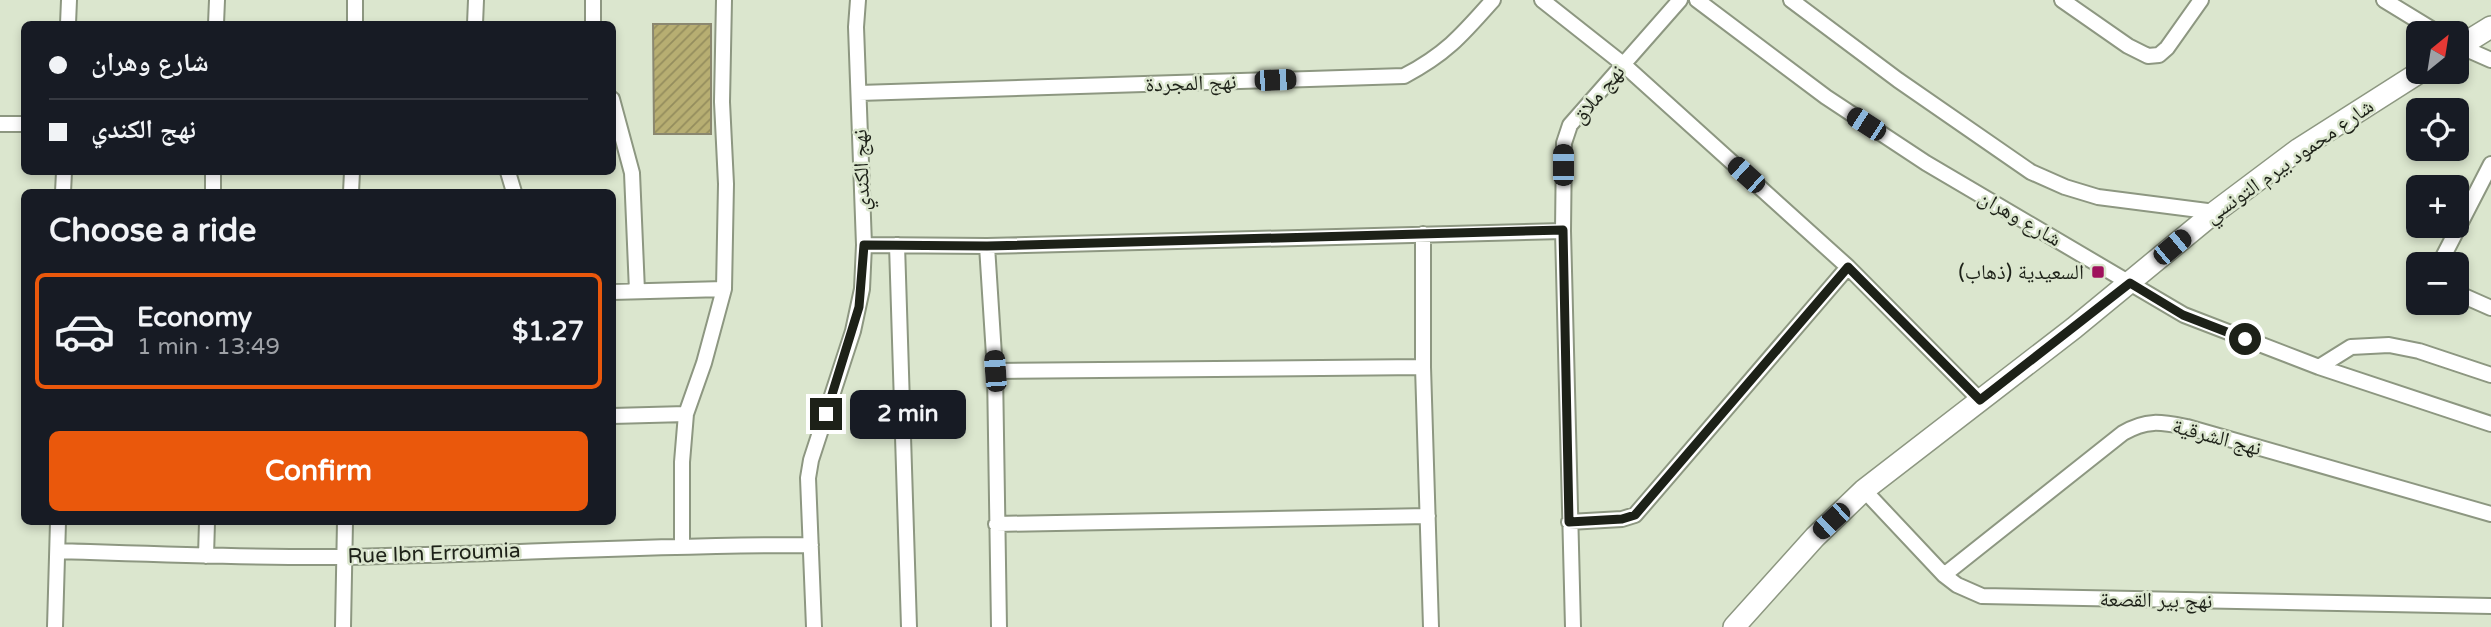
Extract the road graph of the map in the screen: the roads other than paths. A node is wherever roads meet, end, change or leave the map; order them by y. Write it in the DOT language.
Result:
graph roads {
  1 [pos="69,0"];
  2 [pos="217,0"];
  3 [pos="355,0"];
  4 [pos="476,0"];
  5 [pos="593,0"];
  6 [pos="724,0"];
  7 [pos="859,0"];
  8 [pos="1493,0"];
  9 [pos="1542,0"];
  10 [pos="1680,0"];
  11 [pos="1697,0"];
  12 [pos="1791,0"];
  13 [pos="2062,0"];
  14 [pos="2201,0"];
  15 [pos="2384,0"];
  16 [pos="68,21"];
  17 [pos="216,21"];
  18 [pos="355,21"];
  19 [pos="475,21"];
  20 [pos="593,21"];
  21 [pos="2418,21"];
  22 [pos="2491,27"];
  23 [pos="2469,40"];
  24 [pos="2469,51"];
  25 [pos="2491,60"];
  26 [pos="1623,64"];
  27 [pos="2406,81"];
  28 [pos="859,93"];
  29 [pos="616,114"];
  30 [pos="0,124"];
  31 [pos="21,124"];
  32 [pos="2491,164"];
  33 [pos="2215,212"];
  34 [pos="1563,230"];
  35 [pos="1423,234"];
  36 [pos="864,245"];
  37 [pos="897,245"];
  38 [pos="987,246"];
  39 [pos="2445,252"];
  40 [pos="1848,267"];
  41 [pos="2130,283"];
  42 [pos="724,289"];
  43 [pos="637,291"];
  44 [pos="616,292"];
  45 [pos="2469,298"];
  46 [pos="2491,307"];
  47 [pos="1423,367"];
  48 [pos="2319,367"];
  49 [pos="995,371"];
  50 [pos="2491,375"];
  51 [pos="1980,400"];
  52 [pos="686,414"];
  53 [pos="616,416"];
  54 [pos="2491,424"];
  55 [pos="1864,490"];
  56 [pos="2491,514"];
  57 [pos="1428,516"];
  58 [pos="1569,522"];
  59 [pos="996,524"];
  60 [pos="58,525"];
  61 [pos="207,525"];
  62 [pos="345,525"];
  63 [pos="682,545"];
  64 [pos="811,545"];
  65 [pos="58,551"];
  66 [pos="206,556"];
  67 [pos="343,557"];
  68 [pos="1944,575"];
  69 [pos="2491,606"];
  70 [pos="55,627"];
  71 [pos="342,627"];
  72 [pos="814,627"];
  73 [pos="909,627"];
  74 [pos="999,627"];
  75 [pos="1431,627"];
  76 [pos="1573,627"];
  77 [pos="1734,627"];
  1 -- 16 [label="street"];
  2 -- 17 [label="street"];
  3 -- 18 [label="street"];
  4 -- 19 [label="street"];
  5 -- 20 [label="street"];
  6 -- 42 [label="street"];
  7 -- 28 [label="street, نهج الكندي"];
  8 -- 28 [label="street, نهج المجردة"];
  9 -- 26 [label="street"];
  10 -- 26 [label="street, نهج ملاق"];
  11 -- 41 [label="street, شارع وهران"];
  12 -- 33 [label="street"];
  13 -- 14 [label="street"];
  15 -- 21 [label="street"];
  22 -- 23 [label="main road"];
  24 -- 25 [label="street"];
  26 -- 34 [label="street, نهج ملاق"];
  26 -- 40 [label="street"];
  27 -- 33 [label="main road, شارع محمود بيرم التونسي"];
  28 -- 36 [label="street, نهج الكندي"];
  29 -- 43 [label="street"];
  30 -- 31 [label="street"];
  32 -- 39 [label="street"];
  33 -- 41 [label="main road, شارع محمود بيرم التونسي"];
  34 -- 35 [label="street"];
  34 -- 58 [label="street, نهج ملاق"];
  35 -- 38 [label="street"];
  35 -- 47 [label="street"];
  36 -- 37 [label="street"];
  36 -- 64 [label="street, نهج الكندي"];
  37 -- 38 [label="street"];
  37 -- 73 [label="street"];
  38 -- 49 [label="street"];
  40 -- 51 [label="street"];
  40 -- 58 [label="street"];
  41 -- 48 [label="street, شارع وهران"];
  41 -- 51 [label="main road, شارع محمود بيرم التونسي"];
  42 -- 43 [label="street"];
  42 -- 52 [label="street"];
  43 -- 44 [label="street"];
  45 -- 46 [label="street"];
  47 -- 49 [label="street"];
  47 -- 57 [label="street"];
  48 -- 50 [label="street"];
  48 -- 54 [label="street, شارع وهران"];
  49 -- 59 [label="street"];
  51 -- 55 [label="main road, شارع محمود بيرم التونسي"];
  52 -- 53 [label="street"];
  52 -- 63 [label="street"];
  55 -- 68 [label="street, نهج بير القصعة"];
  55 -- 77 [label="main road, شارع محمود بيرم التونسي"];
  56 -- 68 [label="street, نهج الشرقية"];
  57 -- 59 [label="street"];
  57 -- 75 [label="street"];
  58 -- 76 [label="street, نهج ملاق"];
  59 -- 74 [label="street"];
  60 -- 65 [label="street"];
  61 -- 66 [label="street"];
  62 -- 67 [label="street"];
  63 -- 64 [label="street, Rue Ibn Erroumia"];
  63 -- 67 [label="street, Rue Ibn Erroumia"];
  64 -- 72 [label="street, نهج الكندي"];
  65 -- 66 [label="street, Rue Ibn Erroumia"];
  65 -- 70 [label="street"];
  66 -- 67 [label="street, Rue Ibn Erroumia"];
  67 -- 71 [label="street"];
  68 -- 69 [label="street, نهج بير القصعة"];
}
